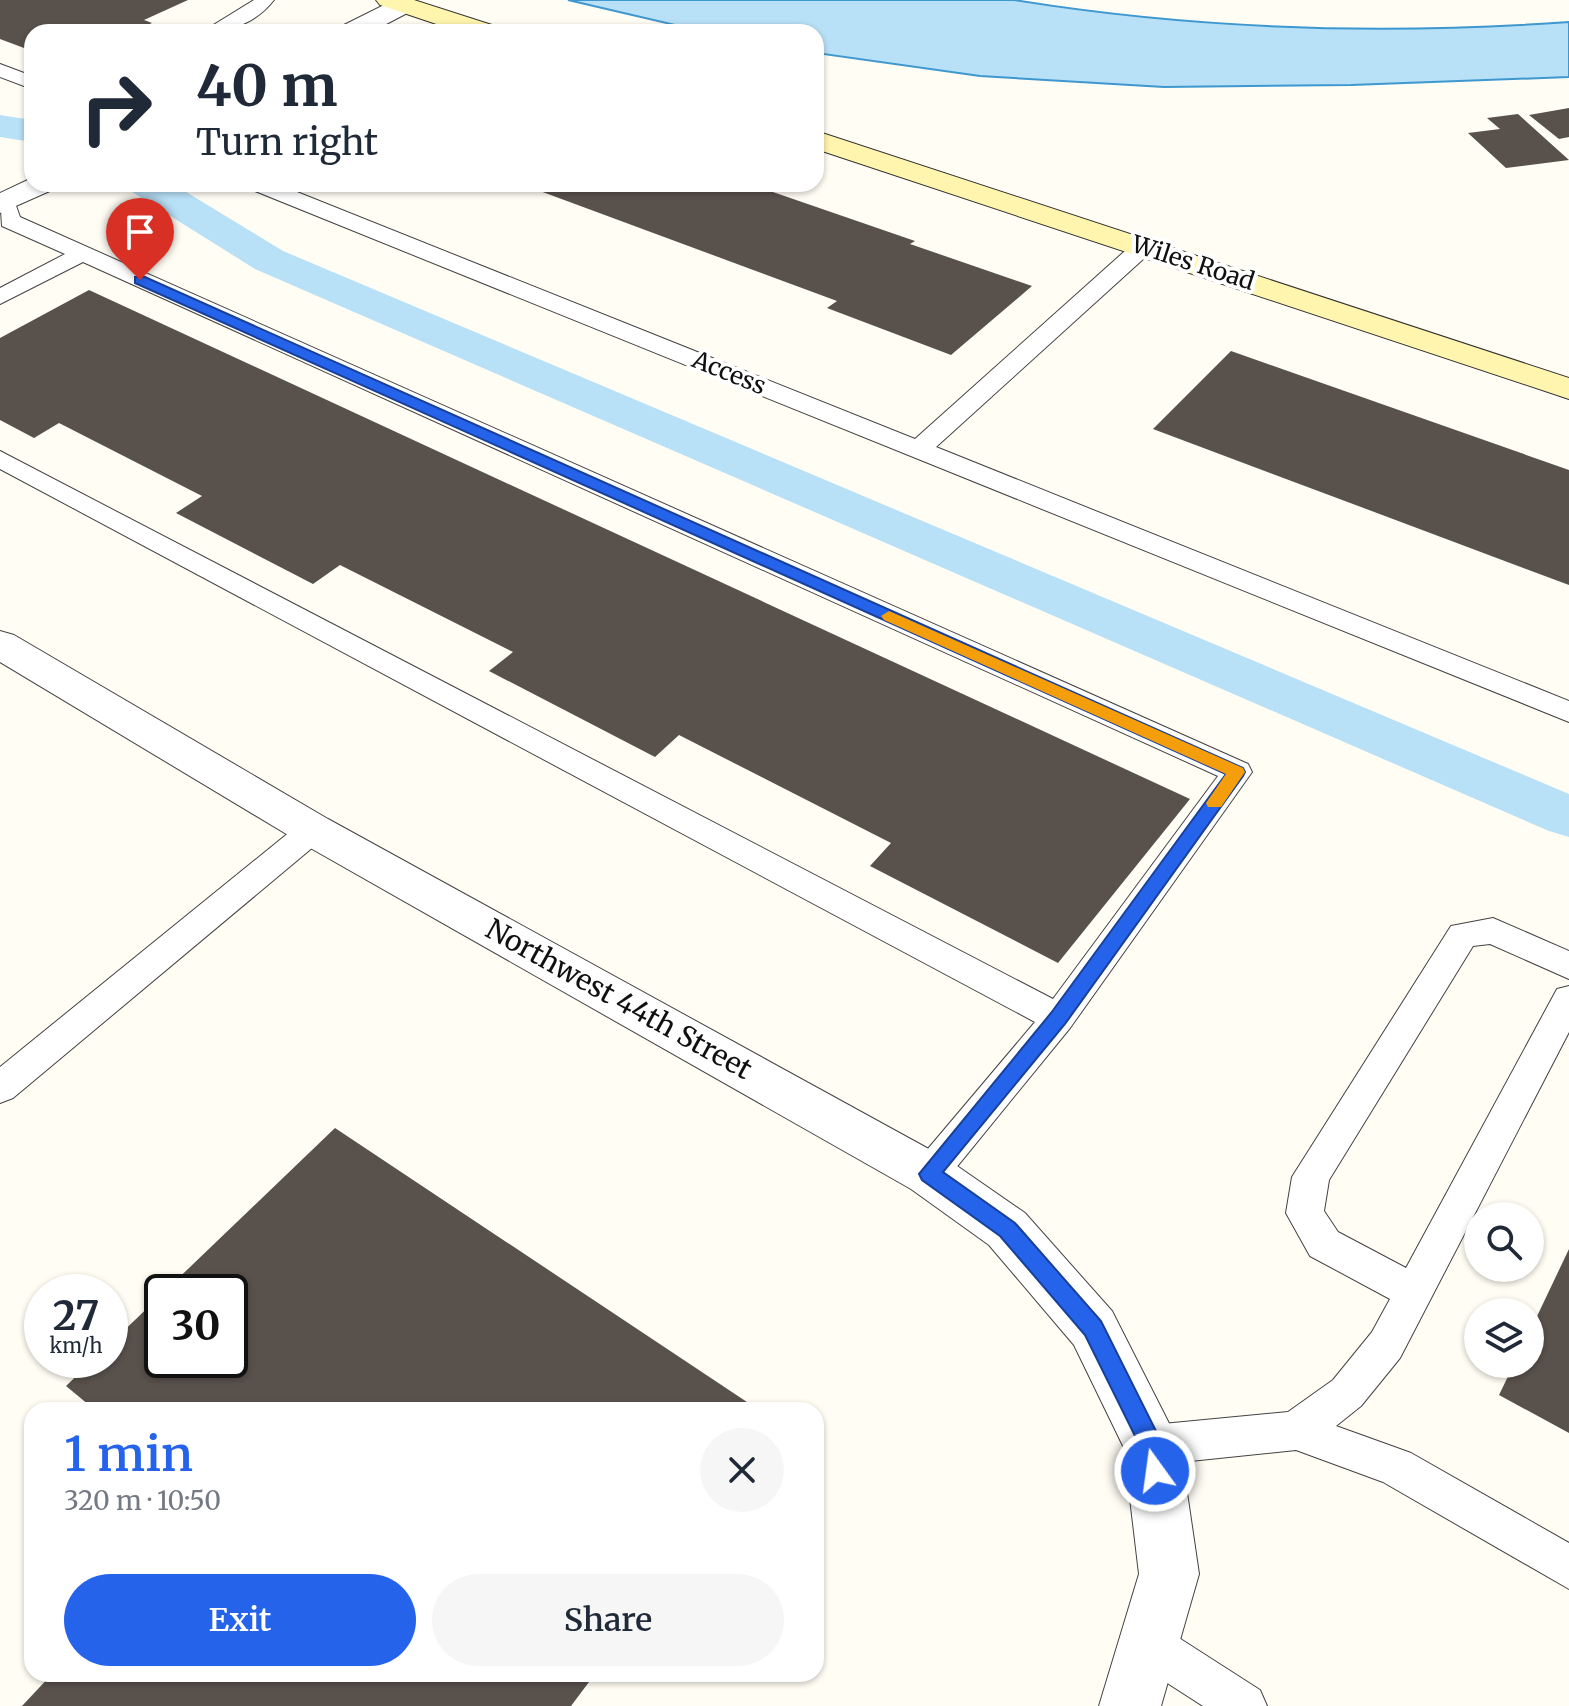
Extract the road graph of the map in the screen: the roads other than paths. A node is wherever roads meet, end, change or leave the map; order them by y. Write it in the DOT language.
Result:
graph roads {
  1 [pos="265,0"];
  2 [pos="397,3"];
  3 [pos="227,24"];
  4 [pos="364,24"];
  5 [pos="461,24"];
  6 [pos="0,70"];
  7 [pos="24,80"];
  8 [pos="824,143"];
  9 [pos="24,192"];
  10 [pos="278,192"];
  11 [pos="2,202"];
  12 [pos="1143,247"];
  13 [pos="82,254"];
  14 [pos="0,297"];
  15 [pos="1569,389"];
  16 [pos="919,449"];
  17 [pos="0,459"];
  18 [pos="0,644"];
  19 [pos="1569,712"];
  20 [pos="313,830"];
  21 [pos="1569,966"];
  22 [pos="1569,999"];
  23 [pos="1058,1018"];
  24 [pos="0,1088"];
  25 [pos="929,1174"];
  26 [pos="1416,1293"];
  27 [pos="1296,1431"];
  28 [pos="1152,1445"];
  29 [pos="1569,1567"];
  30 [pos="1149,1645"];
  31 [pos="1130,1706"];
  32 [pos="1244,1706"];
  1 -- 3 [label="lane"];
  2 -- 4 [label="street"];
  2 -- 5 [label="street"];
  6 -- 7 [label="lane"];
  8 -- 12 [label="street, Wiles Road"];
  9 -- 11 [label="street"];
  10 -- 16 [label="lane, Access"];
  11 -- 13 [label="lane"];
  12 -- 15 [label="street, Wiles Road"];
  12 -- 16 [label="lane"];
  13 -- 14 [label="lane"];
  13 -- 23 [label="lane"];
  16 -- 19 [label="lane, Access"];
  17 -- 23 [label="lane"];
  18 -- 20 [label="street, Northwest 44th Street"];
  20 -- 24 [label="lane"];
  20 -- 25 [label="street, Northwest 44th Street"];
  21 -- 26 [label="lane"];
  22 -- 26 [label="lane"];
  23 -- 25 [label="lane"];
  25 -- 28 [label="street, Northwest 44th Street"];
  26 -- 27 [label="lane"];
  27 -- 28 [label="lane"];
  27 -- 29 [label="lane"];
  28 -- 30 [label="street, Northwest 44th Street"];
  30 -- 31 [label="street, Northwest 44th Street"];
  30 -- 32 [label="lane"];
}
